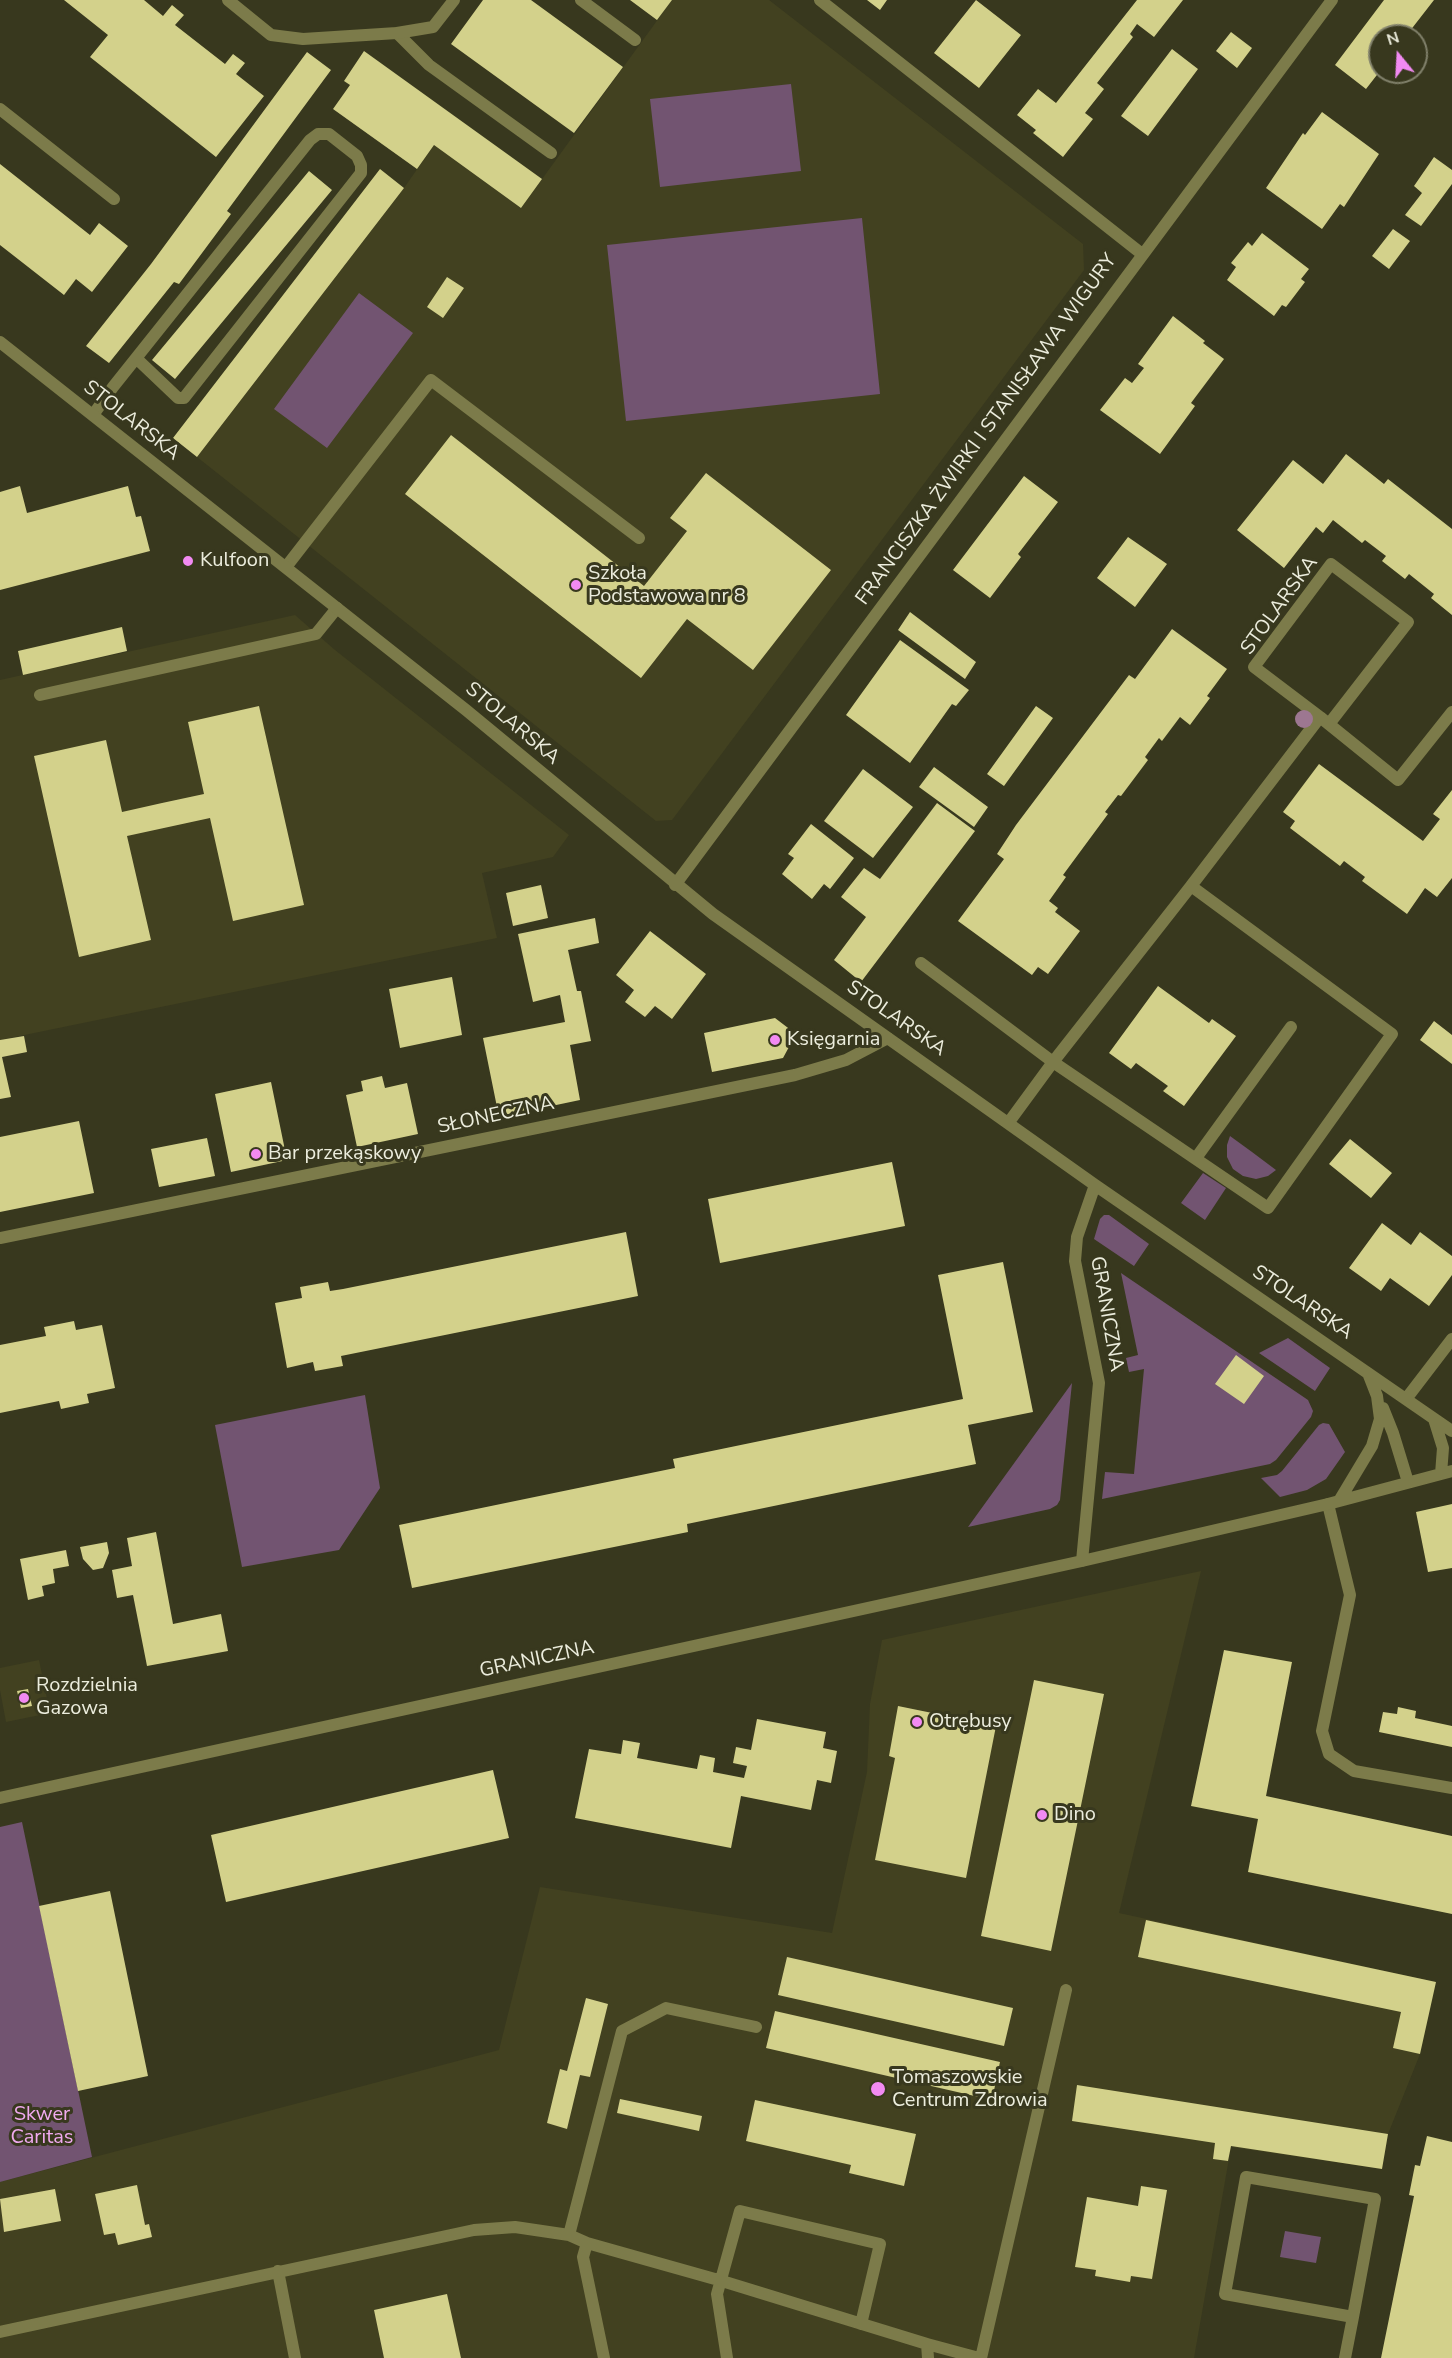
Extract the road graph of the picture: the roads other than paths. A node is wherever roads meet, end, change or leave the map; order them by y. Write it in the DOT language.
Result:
graph roads {
  1 [pos="228,0"];
  2 [pos="454,0"];
  3 [pos="581,0"];
  4 [pos="820,0"];
  5 [pos="1332,0"];
  6 [pos="397,33"];
  7 [pos="635,40"];
  8 [pos="0,109"];
  9 [pos="551,153"];
  10 [pos="114,199"];
  11 [pos="1142,254"];
  12 [pos="0,342"];
  13 [pos="137,358"];
  14 [pos="93,415"];
  15 [pos="639,538"];
  16 [pos="286,567"];
  17 [pos="338,608"];
  18 [pos="40,695"];
  19 [pos="1452,712"];
  20 [pos="1325,721"];
  21 [pos="675,885"];
  22 [pos="1191,886"];
  23 [pos="921,963"];
  24 [pos="1291,1026"];
  25 [pos="888,1038"];
  26 [pos="1053,1062"];
  27 [pos="1009,1122"];
  28 [pos="1196,1158"];
  29 [pos="1095,1185"];
  30 [pos="0,1238"];
  31 [pos="1452,1339"];
  32 [pos="1367,1372"];
  33 [pos="1377,1396"];
  34 [pos="1406,1399"];
  35 [pos="1434,1419"];
  36 [pos="1452,1431"];
  37 [pos="1447,1473"];
  38 [pos="1408,1482"];
  39 [pos="1334,1503"];
  40 [pos="1082,1561"];
  41 [pos="1452,1788"];
  42 [pos="0,1798"];
  43 [pos="1066,1990"];
  44 [pos="756,2027"];
  45 [pos="569,2235"];
  46 [pos="587,2243"];
  47 [pos="278,2271"];
  48 [pos="722,2281"];
  49 [pos="1353,2317"];
  50 [pos="861,2324"];
  51 [pos="0,2332"];
  52 [pos="927,2344"];
  53 [pos="295,2358"];
  54 [pos="604,2358"];
  55 [pos="728,2358"];
  56 [pos="928,2358"];
  57 [pos="980,2358"];
  58 [pos="1345,2358"];
  1 -- 6 [label="street"];
  2 -- 6 [label="street"];
  3 -- 7 [label="street"];
  4 -- 11 [label="street"];
  5 -- 11 [label="street, FRANCISZKA ŻWIRKI I STANISŁAWA WIGURY"];
  6 -- 9 [label="street"];
  8 -- 10 [label="street"];
  11 -- 21 [label="street, FRANCISZKA ŻWIRKI I STANISŁAWA WIGURY"];
  12 -- 14 [label="street, STOLARSKA"];
  13 -- 13 [label="street"];
  13 -- 14 [label="street"];
  14 -- 16 [label="street, STOLARSKA"];
  15 -- 16 [label="street"];
  16 -- 17 [label="street, STOLARSKA"];
  17 -- 18 [label="street"];
  17 -- 21 [label="street, STOLARSKA"];
  19 -- 20 [label="street, STOLARSKA"];
  20 -- 20 [label="street, STOLARSKA"];
  20 -- 22 [label="street, STOLARSKA"];
  21 -- 25 [label="street, STOLARSKA"];
  22 -- 26 [label="street, STOLARSKA"];
  22 -- 28 [label="street"];
  23 -- 26 [label="street"];
  24 -- 28 [label="street"];
  25 -- 27 [label="street, STOLARSKA"];
  25 -- 30 [label="street, SŁONECZNA"];
  26 -- 27 [label="street, STOLARSKA"];
  26 -- 28 [label="street"];
  27 -- 29 [label="street, STOLARSKA"];
  29 -- 32 [label="street, STOLARSKA"];
  29 -- 40 [label="street, GRANICZNA"];
  31 -- 34 [label="street"];
  32 -- 33 [label="street"];
  32 -- 34 [label="street, STOLARSKA"];
  33 -- 38 [label="street"];
  33 -- 39 [label="street"];
  34 -- 35 [label="street, STOLARSKA"];
  35 -- 36 [label="street, STOLARSKA"];
  35 -- 37 [label="street"];
  37 -- 38 [label="street, GRANICZNA"];
  38 -- 39 [label="street, GRANICZNA"];
  39 -- 40 [label="street, GRANICZNA"];
  39 -- 41 [label="street"];
  40 -- 42 [label="street, GRANICZNA"];
  43 -- 57 [label="street"];
  44 -- 45 [label="street"];
  45 -- 46 [label="street"];
  45 -- 47 [label="street"];
  46 -- 48 [label="street"];
  46 -- 54 [label="street"];
  47 -- 51 [label="street"];
  47 -- 53 [label="street"];
  48 -- 50 [label="street"];
  48 -- 50 [label="street"];
  48 -- 55 [label="street"];
  49 -- 49 [label="street"];
  49 -- 58 [label="street"];
  50 -- 52 [label="street"];
  52 -- 56 [label="street"];
  52 -- 57 [label="street"];
}
